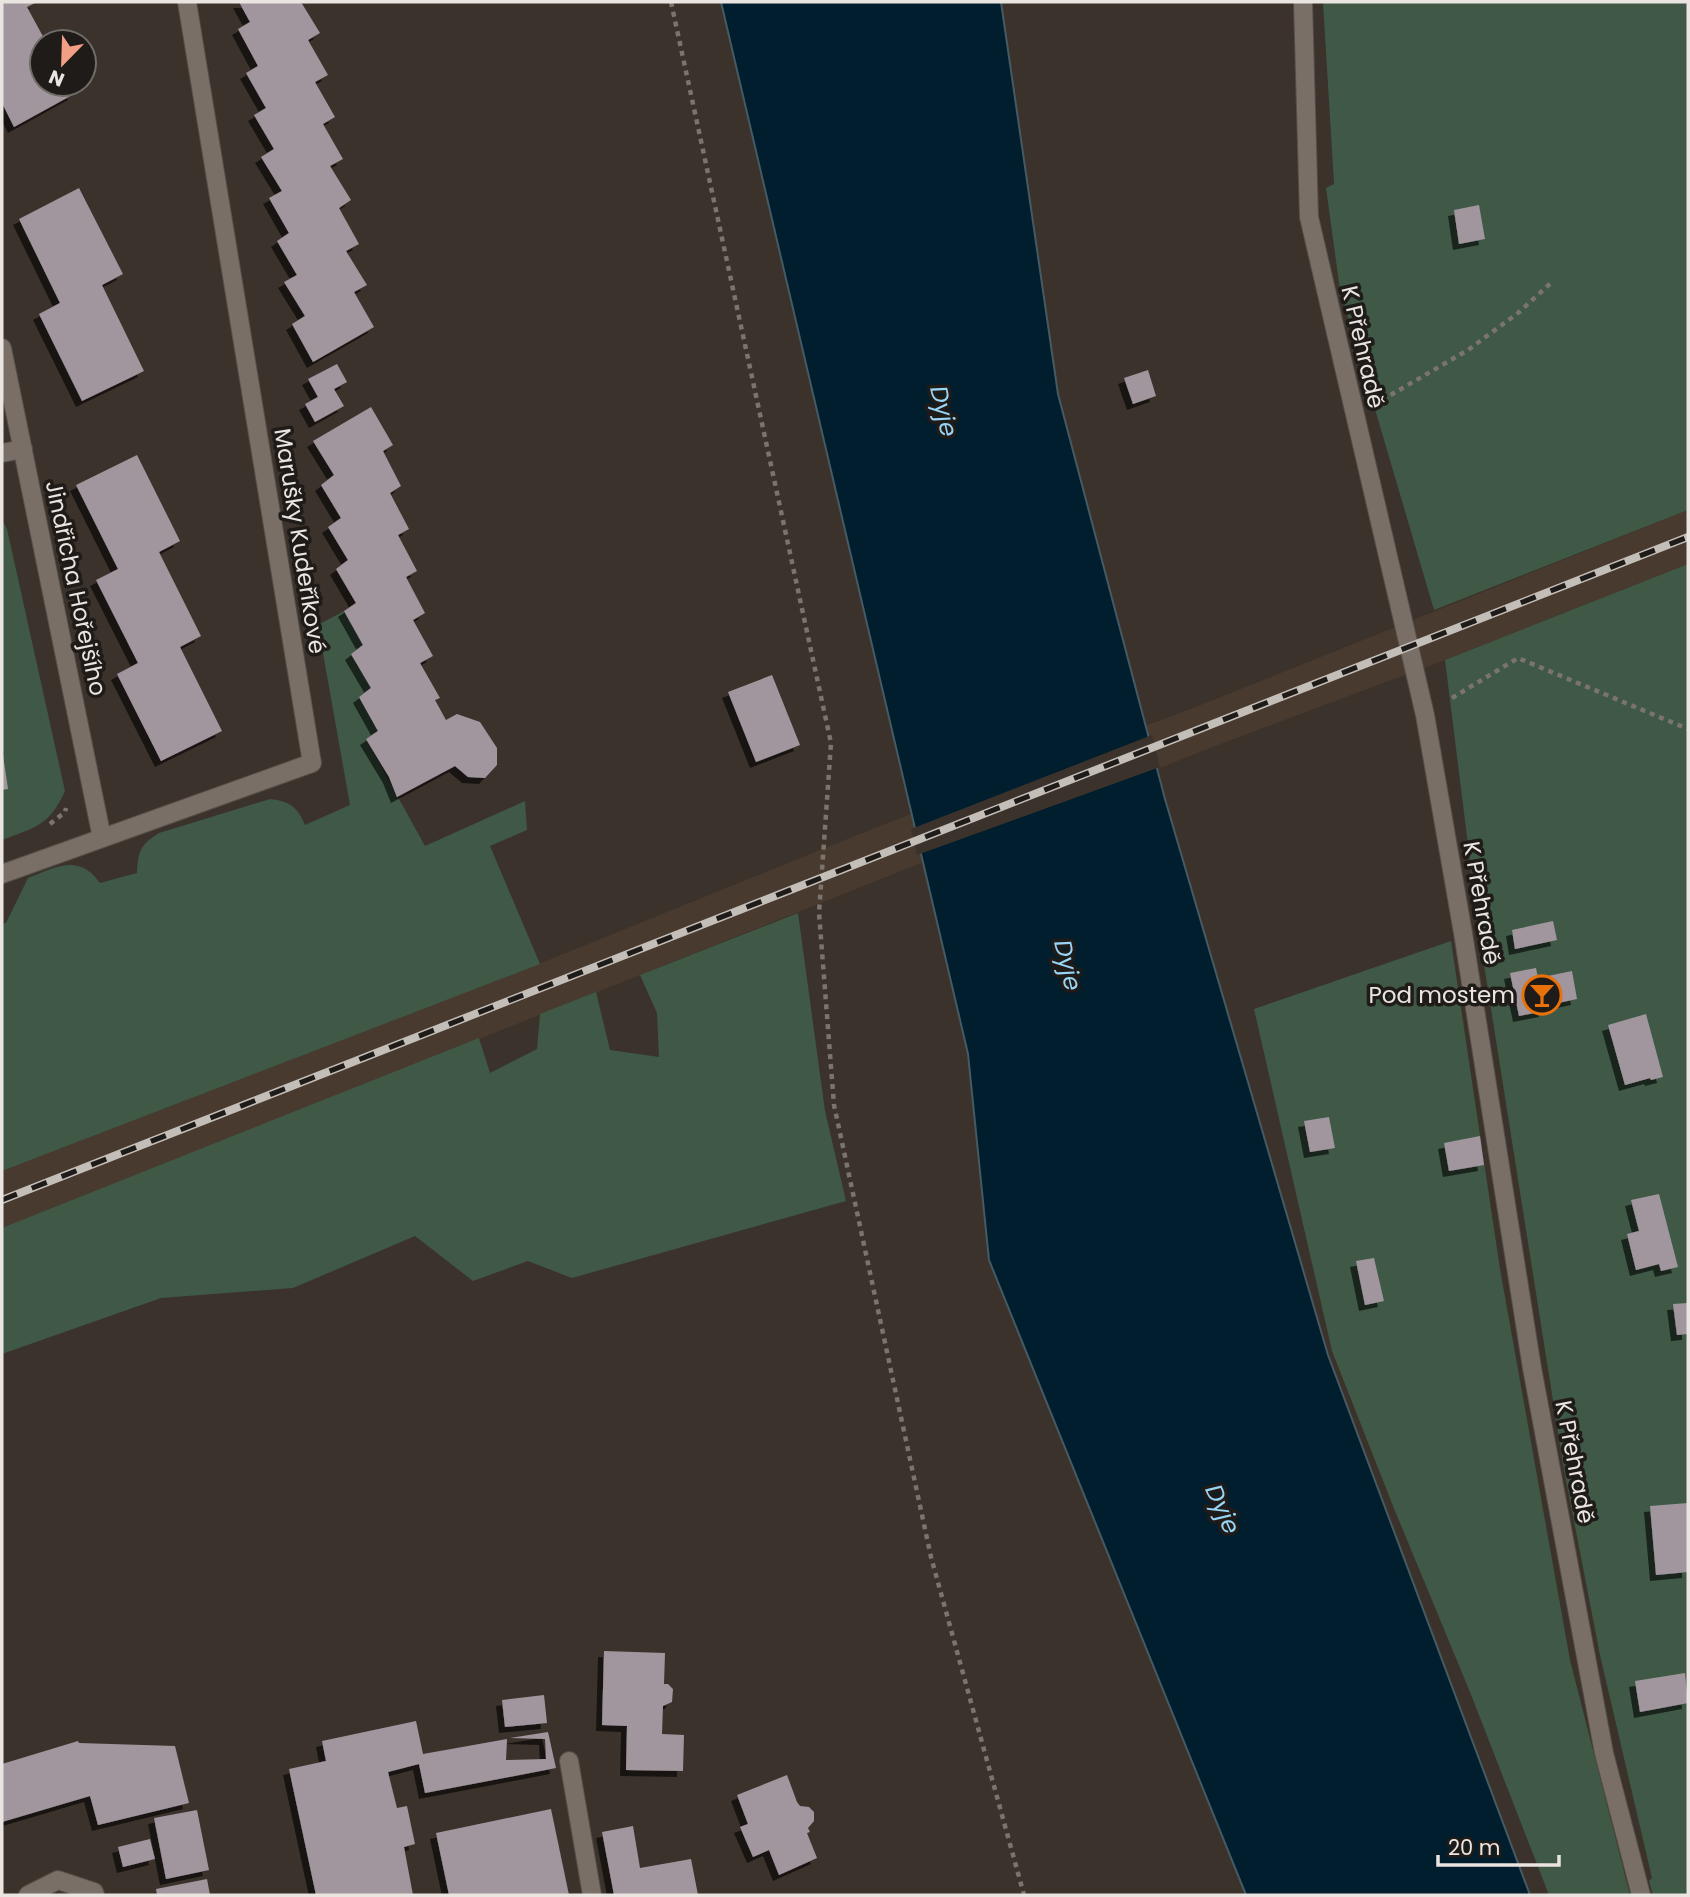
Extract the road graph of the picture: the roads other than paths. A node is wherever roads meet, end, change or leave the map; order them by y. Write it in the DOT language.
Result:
graph roads {
  1 [pos="187,2"];
  2 [pos="1303,2"];
  3 [pos="2,348"];
  4 [pos="23,449"];
  5 [pos="2,453"];
  6 [pos="102,838"];
  7 [pos="2,874"];
  8 [pos="569,1761"];
  9 [pos="28,1895"];
  10 [pos="95,1895"];
  11 [pos="592,1895"];
  12 [pos="1641,1895"];
  1 -- 6 [label="street, Marušky Kudeříkové"];
  2 -- 12 [label="street, K Přehradě"];
  3 -- 4 [label="street, Jindřicha Hořejšího"];
  4 -- 5 [label="street"];
  4 -- 6 [label="street, Jindřicha Hořejšího"];
  6 -- 7 [label="street, Marušky Kudeříkové"];
  8 -- 11 [label="street"];
  9 -- 10 [label="street"];
}
